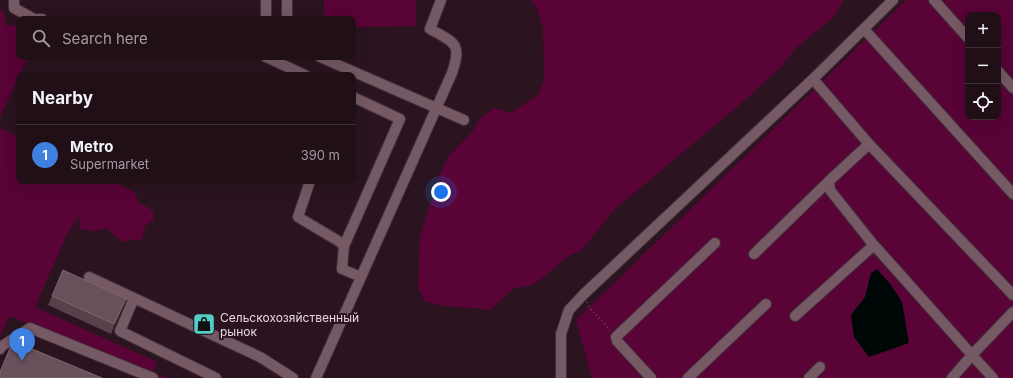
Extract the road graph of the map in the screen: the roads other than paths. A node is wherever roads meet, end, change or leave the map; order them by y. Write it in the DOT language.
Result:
graph roads {
  1 [pos="14,0"];
  2 [pos="266,0"];
  3 [pos="287,0"];
  4 [pos="441,0"];
  5 [pos="893,0"];
  6 [pos="934,0"];
  7 [pos="30,16"];
  8 [pos="266,16"];
  9 [pos="287,16"];
  10 [pos="864,29"];
  11 [pos="965,35"];
  12 [pos="272,60"];
  13 [pos="327,60"];
  14 [pos="298,72"];
  15 [pos="355,72"];
  16 [pos="356,73"];
  17 [pos="1001,74"];
  18 [pos="813,79"];
  19 [pos="1013,88"];
  20 [pos="356,98"];
  21 [pos="436,107"];
  22 [pos="464,120"];
  23 [pos="869,144"];
  24 [pos="829,181"];
  25 [pos="309,184"];
  26 [pos="1013,194"];
  27 [pos="715,243"];
  28 [pos="344,246"];
  29 [pos="876,248"];
  30 [pos="754,254"];
  31 [pos="89,277"];
  32 [pos="361,277"];
  33 [pos="1013,295"];
  34 [pos="134,298"];
  35 [pos="766,304"];
  36 [pos="1013,312"];
  37 [pos="795,316"];
  38 [pos="0,350"];
  39 [pos="972,355"];
  40 [pos="820,367"];
  41 [pos="153,378"];
  42 [pos="216,378"];
  43 [pos="293,378"];
  44 [pos="316,378"];
  45 [pos="561,378"];
  46 [pos="651,378"];
  47 [pos="688,378"];
  48 [pos="809,378"];
  49 [pos="952,378"];
  50 [pos="993,378"];
  1 -- 7 [label="street"];
  2 -- 8 [label="street"];
  3 -- 9 [label="street"];
  4 -- 21 [label="street"];
  5 -- 10 [label="street"];
  6 -- 11 [label="street"];
  10 -- 18 [label="street"];
  10 -- 26 [label="street"];
  12 -- 14 [label="street"];
  13 -- 15 [label="street"];
  16 -- 21 [label="street"];
  17 -- 19 [label="street"];
  18 -- 23 [label="street"];
  18 -- 45 [label="street"];
  20 -- 28 [label="street"];
  21 -- 22 [label="street"];
  21 -- 32 [label="street"];
  23 -- 24 [label="street"];
  23 -- 33 [label="street"];
  24 -- 29 [label="street"];
  24 -- 30 [label="street"];
  25 -- 28 [label="street"];
  27 -- 46 [label="street"];
  28 -- 32 [label="street"];
  29 -- 37 [label="street"];
  29 -- 39 [label="street"];
  31 -- 34 [label="street"];
  32 -- 44 [label="street"];
  34 -- 42 [label="street"];
  34 -- 43 [label="street"];
  35 -- 47 [label="street"];
  36 -- 39 [label="street"];
  38 -- 41 [label="street"];
  39 -- 49 [label="street"];
  39 -- 50 [label="street"];
  40 -- 48 [label="street"];
}
